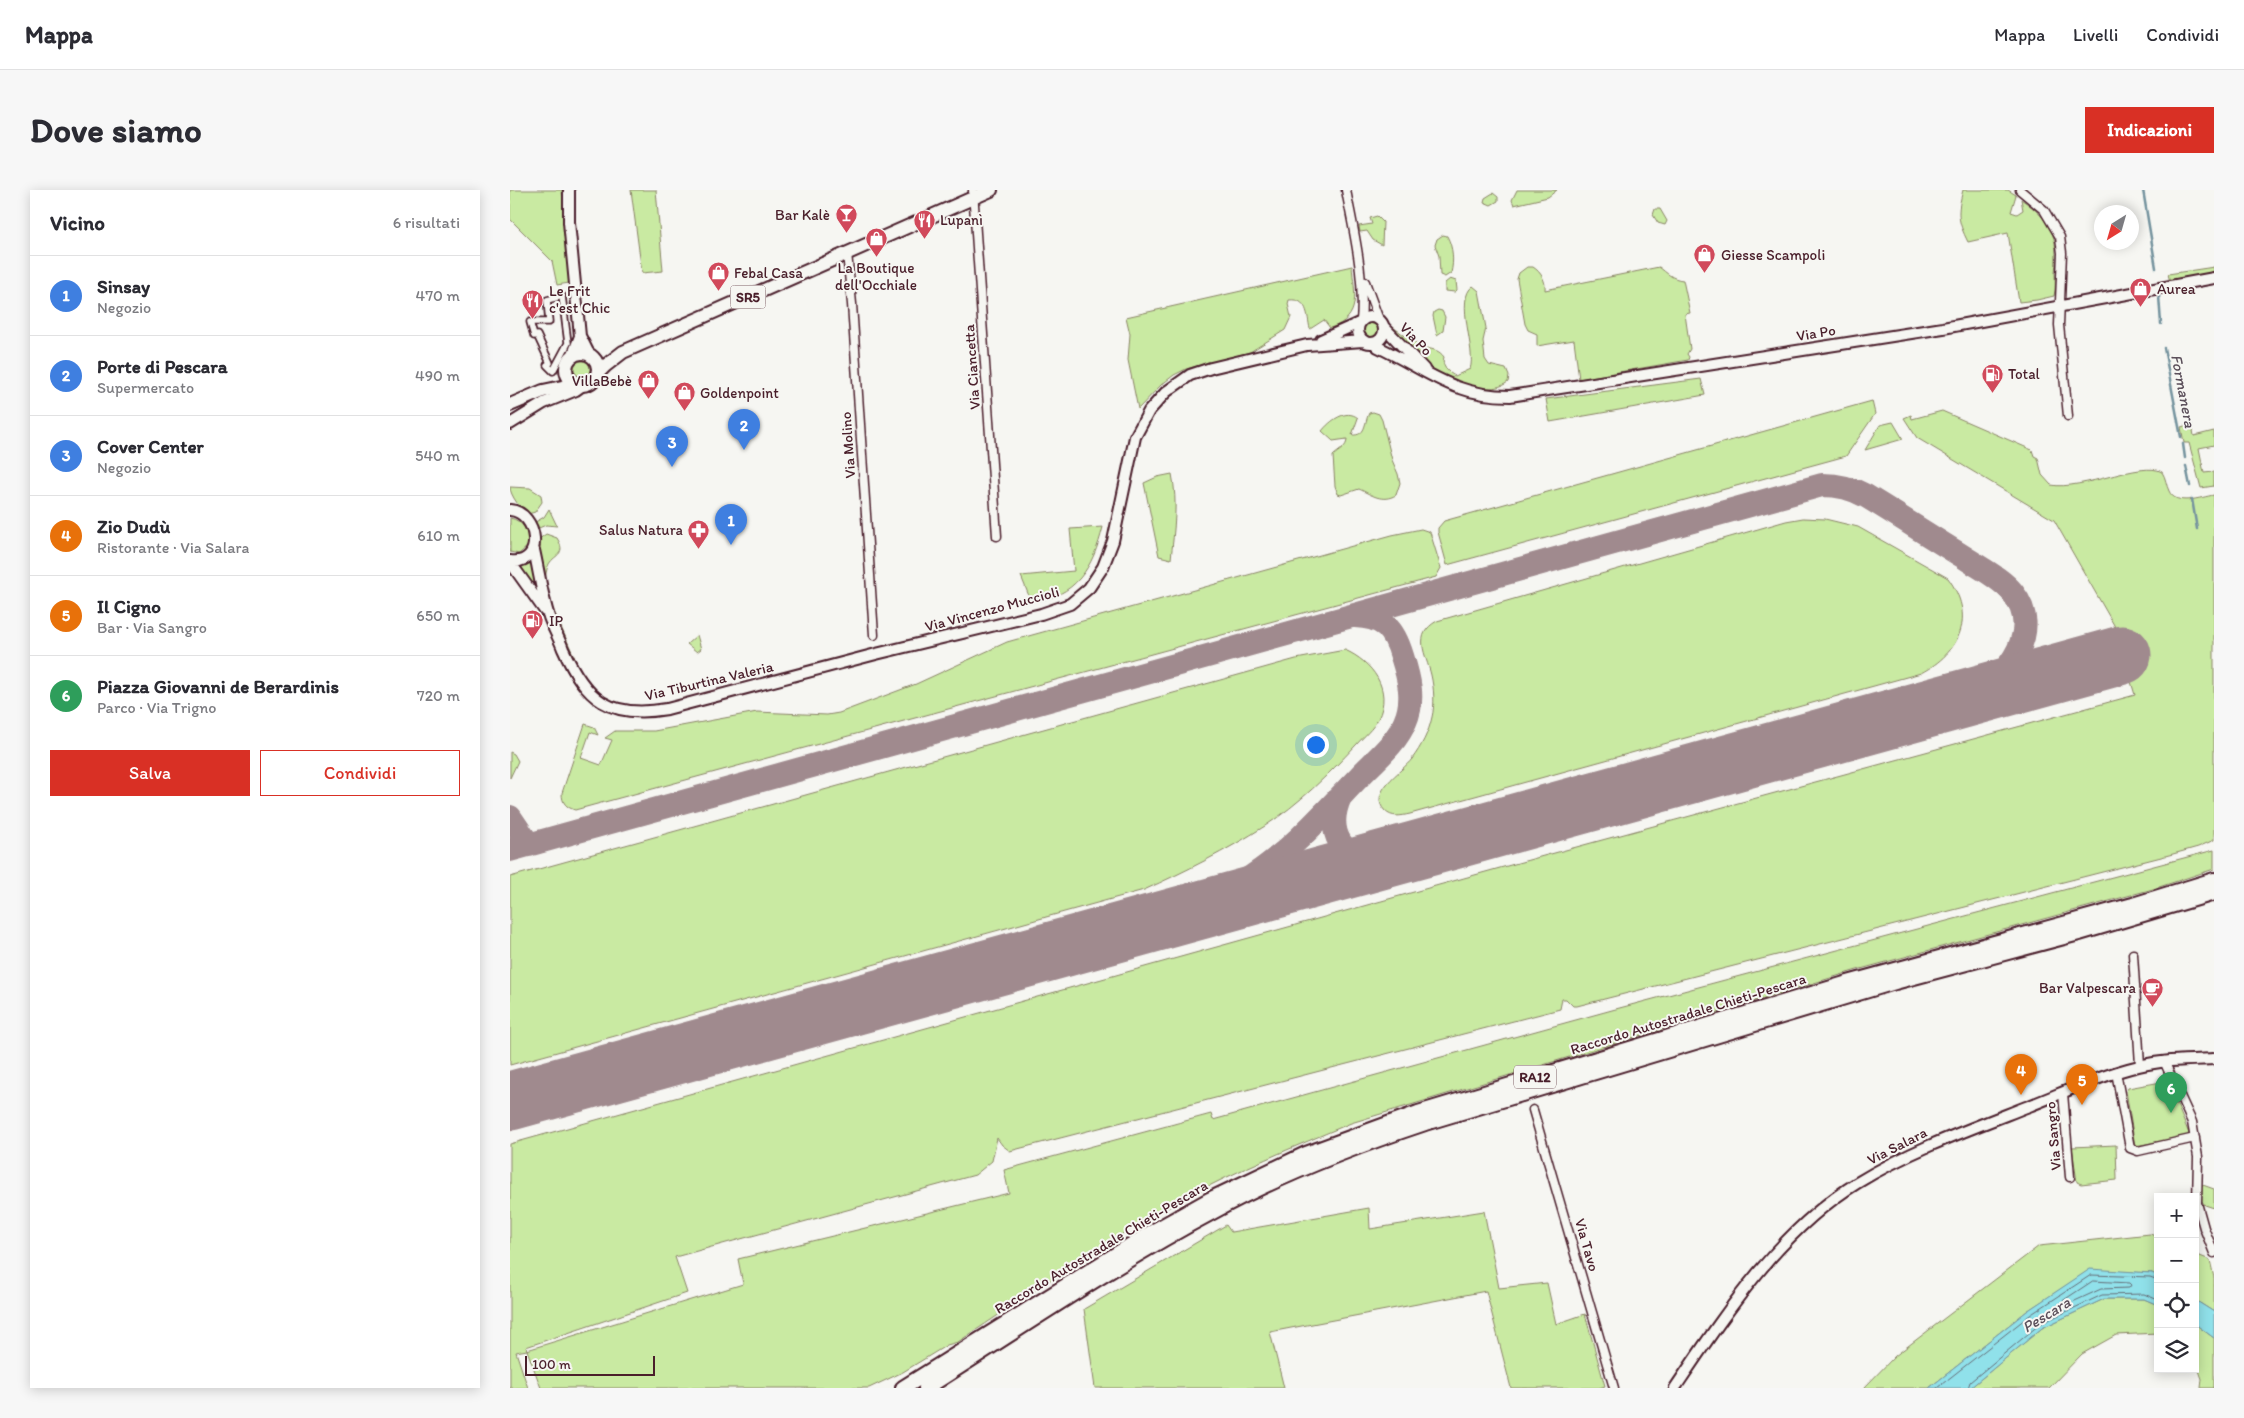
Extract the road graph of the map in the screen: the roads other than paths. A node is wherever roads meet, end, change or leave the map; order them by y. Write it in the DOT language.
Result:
graph roads {
  1 [pos="569,190"];
  2 [pos="991,190"];
  3 [pos="1346,190"];
  4 [pos="2020,190"];
  5 [pos="973,194"];
  6 [pos="847,253"];
  7 [pos="1360,266"];
  8 [pos="2214,278"];
  9 [pos="2060,306"];
  10 [pos="1360,322"];
  11 [pos="1381,323"];
  12 [pos="580,336"];
  13 [pos="1368,342"];
  14 [pos="1307,345"];
  15 [pos="623,352"];
  16 [pos="591,356"];
  17 [pos="572,357"];
  18 [pos="553,370"];
  19 [pos="566,370"];
  20 [pos="1426,372"];
  21 [pos="597,374"];
  22 [pos="579,385"];
  23 [pos="543,392"];
  24 [pos="510,405"];
  25 [pos="2068,416"];
  26 [pos="510,424"];
  27 [pos="512,509"];
  28 [pos="997,536"];
  29 [pos="534,550"];
  30 [pos="510,562"];
  31 [pos="550,618"];
  32 [pos="874,636"];
  33 [pos="863,658"];
  34 [pos="2214,880"];
  35 [pos="2214,893"];
  36 [pos="2133,954"];
  37 [pos="2214,1059"];
  38 [pos="2164,1061"];
  39 [pos="2140,1065"];
  40 [pos="2116,1072"];
  41 [pos="2063,1093"];
  42 [pos="1534,1110"];
  43 [pos="2195,1138"];
  44 [pos="2070,1178"];
  45 [pos="2214,1253"];
  46 [pos="903,1388"];
  47 [pos="926,1388"];
  48 [pos="1614,1388"];
  49 [pos="1675,1388"];
  1 -- 12 [label="street"];
  2 -- 5 [label="main road, SR5"];
  3 -- 7 [label="street"];
  4 -- 9 [label="street"];
  5 -- 6 [label="main road, SR5"];
  5 -- 28 [label="street, Via Ciancetta"];
  6 -- 15 [label="main road, SR5"];
  6 -- 32 [label="street, Via Molino"];
  7 -- 10 [label="street"];
  7 -- 11 [label="street"];
  8 -- 9 [label="street, Via Po"];
  9 -- 20 [label="street, Via Po"];
  9 -- 25 [label="street"];
  10 -- 11 [label="street"];
  10 -- 13 [label="street"];
  10 -- 14 [label="street, Via Vincenzo Muccioli"];
  11 -- 13 [label="street"];
  11 -- 20 [label="street, Via Po"];
  12 -- 16 [label="street"];
  12 -- 17 [label="street"];
  13 -- 14 [label="street, Via Vincenzo Muccioli"];
  13 -- 20 [label="street, Via Po"];
  14 -- 33 [label="street, Via Vincenzo Muccioli"];
  15 -- 16 [label="main road, SR5"];
  15 -- 21 [label="main road, SR5"];
  16 -- 17 [label="main road, SR5"];
  16 -- 21 [label="main road"];
  17 -- 19 [label="main road, SR5"];
  18 -- 18 [label="street"];
  19 -- 22 [label="main road"];
  19 -- 23 [label="main road, SR5"];
  21 -- 22 [label="main road, SR5"];
  22 -- 23 [label="main road, SR5"];
  22 -- 26 [label="street"];
  23 -- 24 [label="main road, SR5"];
  27 -- 29 [label="street, Via Tiburtina Valeria"];
  29 -- 30 [label="street"];
  29 -- 31 [label="street, Via Tiburtina Valeria"];
  30 -- 31 [label="street, Via Tiburtina Valeria"];
  31 -- 33 [label="street, Via Tiburtina Valeria"];
  34 -- 46 [label="highway, Raccordo Autostradale Chieti-Pescara / RA12"];
  35 -- 47 [label="highway, Raccordo Autostradale Chieti-Pescara / RA12"];
  36 -- 39 [label="street"];
  37 -- 38 [label="street, Via Salara"];
  38 -- 39 [label="street, Via Salara"];
  38 -- 43 [label="street"];
  39 -- 40 [label="street, Via Salara"];
  40 -- 41 [label="street, Via Salara"];
  40 -- 43 [label="street"];
  41 -- 44 [label="street, Via Sangro"];
  41 -- 49 [label="street, Via Salara"];
  42 -- 48 [label="street, Via Tavo"];
  43 -- 45 [label="street"];
}
